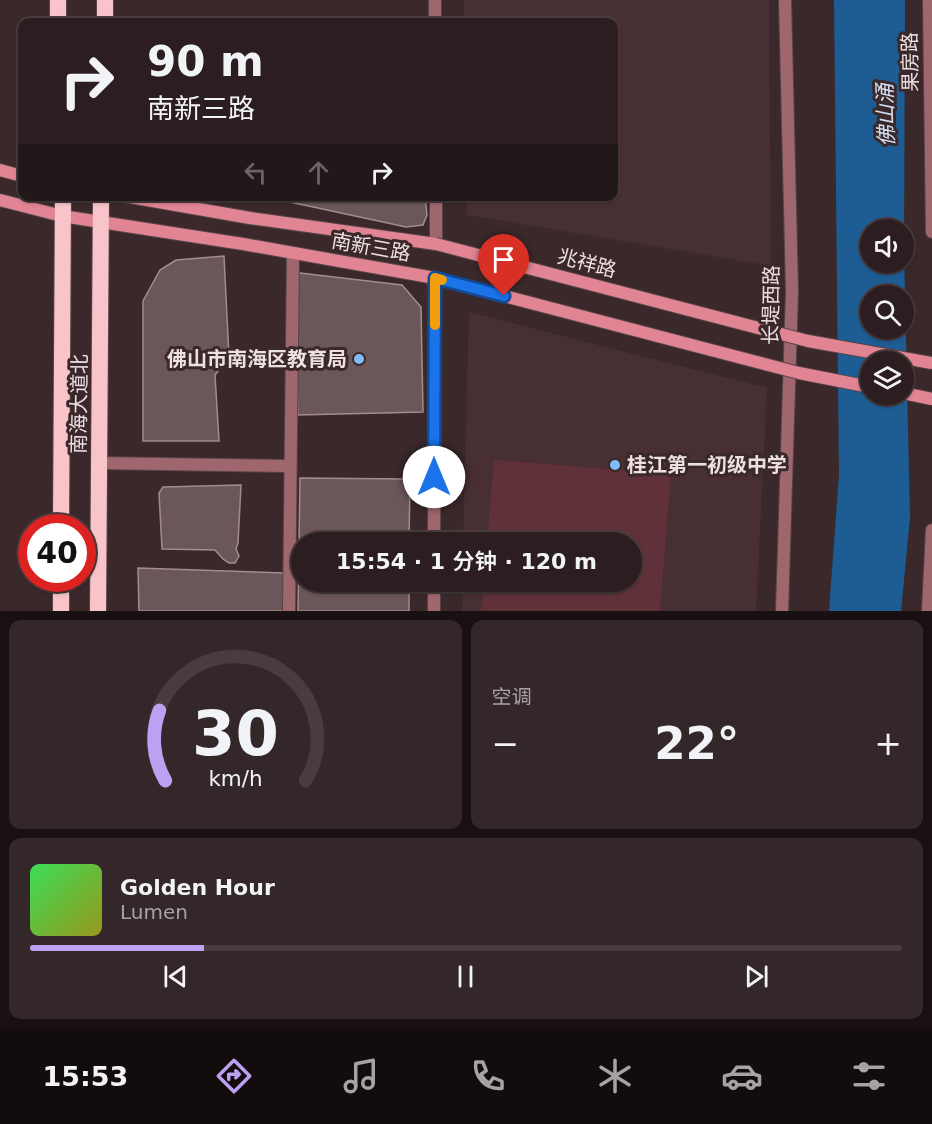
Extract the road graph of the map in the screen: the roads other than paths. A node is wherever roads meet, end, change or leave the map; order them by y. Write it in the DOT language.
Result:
graph roads {
  1 [pos="58,0"];
  2 [pos="105,0"];
  3 [pos="435,0"];
  4 [pos="785,0"];
  5 [pos="929,0"];
  6 [pos="58,18"];
  7 [pos="105,18"];
  8 [pos="435,18"];
  9 [pos="0,170"];
  10 [pos="18,175"];
  11 [pos="0,200"];
  12 [pos="63,201"];
  13 [pos="101,201"];
  14 [pos="153,201"];
  15 [pos="436,201"];
  16 [pos="62,216"];
  17 [pos="102,222"];
  18 [pos="932,232"];
  19 [pos="436,244"];
  20 [pos="293,253"];
  21 [pos="435,278"];
  22 [pos="932,363"];
  23 [pos="860,385"];
  24 [pos="914,395"];
  25 [pos="932,399"];
  26 [pos="99,463"];
  27 [pos="290,466"];
  28 [pos="61,514"];
  29 [pos="932,530"];
  30 [pos="434,532"];
  31 [pos="61,592"];
  32 [pos="434,592"];
  33 [pos="61,611"];
  34 [pos="98,611"];
  35 [pos="289,611"];
  36 [pos="434,611"];
  37 [pos="782,611"];
  38 [pos="928,611"];
  1 -- 6 [label="highway"];
  2 -- 7 [label="highway"];
  3 -- 8 [label="street"];
  4 -- 37 [label="street, 长堤西路"];
  5 -- 18 [label="street, 果房路"];
  9 -- 10 [label="main road"];
  11 -- 16 [label="main road, 南新三路"];
  12 -- 16 [label="highway, 南海大道北"];
  13 -- 17 [label="highway, 南海大道北"];
  14 -- 19 [label="main road, 兆祥路"];
  15 -- 19 [label="street"];
  16 -- 17 [label="main road, 南新三路"];
  16 -- 28 [label="highway, 南海大道北"];
  17 -- 20 [label="main road, 南新三路"];
  17 -- 26 [label="highway, 南海大道北"];
  19 -- 22 [label="main road, 兆祥路, bridge"];
  20 -- 21 [label="main road, 南新三路"];
  20 -- 27 [label="street"];
  21 -- 23 [label="main road, 南新三路, bridge"];
  21 -- 30 [label="street"];
  24 -- 25 [label="main road"];
  26 -- 27 [label="street"];
  26 -- 34 [label="highway, 南海大道北"];
  27 -- 35 [label="street"];
  29 -- 38 [label="street"];
  31 -- 33 [label="highway"];
  32 -- 36 [label="street"];
}
